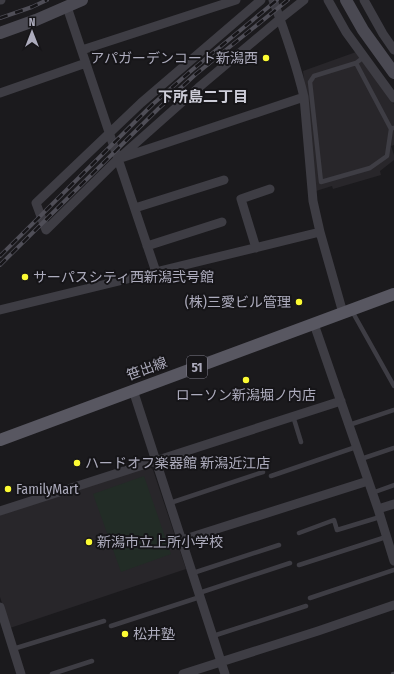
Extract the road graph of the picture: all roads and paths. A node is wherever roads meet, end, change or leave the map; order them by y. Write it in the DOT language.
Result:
graph roads {
  1 [pos="82,0"];
  2 [pos="236,0"];
  3 [pos="261,0"];
  4 [pos="272,0"];
  5 [pos="304,0"];
  6 [pos="328,0"];
  7 [pos="346,0"];
  8 [pos="364,0"];
  9 [pos="67,7"];
  10 [pos="280,18"];
  11 [pos="0,33"];
  12 [pos="82,50"];
  13 [pos="394,50"];
  14 [pos="364,57"];
  15 [pos="86,63"];
  16 [pos="356,63"];
  17 [pos="394,73"];
  18 [pos="0,93"];
  19 [pos="304,97"];
  20 [pos="394,98"];
  21 [pos="393,128"];
  22 [pos="109,133"];
  23 [pos="118,159"];
  24 [pos="224,180"];
  25 [pos="270,189"];
  26 [pos="134,208"];
  27 [pos="222,222"];
  28 [pos="320,232"];
  29 [pos="147,246"];
  30 [pos="256,248"];
  31 [pos="156,272"];
  32 [pos="394,294"];
  33 [pos="0,310"];
  34 [pos="347,311"];
  35 [pos="314,324"];
  36 [pos="394,386"];
  37 [pos="133,390"];
  38 [pos="341,401"];
  39 [pos="394,410"];
  40 [pos="293,416"];
  41 [pos="349,425"];
  42 [pos="0,440"];
  43 [pos="301,442"];
  44 [pos="356,447"];
  45 [pos="394,448"];
  46 [pos="361,459"];
  47 [pos="156,460"];
  48 [pos="263,472"];
  49 [pos="271,476"];
  50 [pos="368,481"];
  51 [pos="394,485"];
  52 [pos="372,493"];
  53 [pos="170,503"];
  54 [pos="394,504"];
  55 [pos="0,511"];
  56 [pos="379,513"];
  57 [pos="299,533"];
  58 [pos="386,537"];
  59 [pos="182,540"];
  60 [pos="278,545"];
  61 [pos="394,561"];
  62 [pos="290,563"];
  63 [pos="299,565"];
  64 [pos="394,570"];
  65 [pos="193,573"];
  66 [pos="200,595"];
  67 [pos="310,598"];
  68 [pos="394,605"];
  69 [pos="306,606"];
  70 [pos="0,608"];
  71 [pos="104,621"];
  72 [pos="111,626"];
  73 [pos="213,636"];
  74 [pos="13,649"];
  75 [pos="92,661"];
  76 [pos="221,661"];
  77 [pos="21,674"];
  78 [pos="52,674"];
  79 [pos="183,674"];
  80 [pos="225,674"];
  1 -- 9 [label="street"];
  2 -- 12 [label="street"];
  3 -- 22 [label="street"];
  4 -- 10 [label="street"];
  5 -- 10 [label="street"];
  6 -- 14 [label="street"];
  7 -- 17 [label="street"];
  8 -- 13 [label="street"];
  9 -- 11 [label="street"];
  9 -- 12 [label="street"];
  10 -- 19 [label="street"];
  10 -- 23 [label="street"];
  12 -- 15 [label="street"];
  14 -- 16 [label="lane"];
  14 -- 20 [label="street"];
  15 -- 18 [label="street"];
  15 -- 22 [label="street"];
  16 -- 21 [label="lane"];
  16 -- 21 [label="lane"];
  19 -- 23 [label="street"];
  19 -- 28 [label="street"];
  22 -- 23 [label="street"];
  22 -- 23 [label="street"];
  23 -- 26 [label="street"];
  24 -- 26 [label="street"];
  25 -- 30 [label="street"];
  26 -- 29 [label="street"];
  27 -- 29 [label="street"];
  28 -- 30 [label="street"];
  28 -- 34 [label="street"];
  29 -- 31 [label="street"];
  30 -- 31 [label="street"];
  31 -- 33 [label="street"];
  32 -- 34 [label="main road, 笹出線 / 51"];
  34 -- 35 [label="main road, 笹出線 / 51"];
  34 -- 36 [label="lane"];
  35 -- 37 [label="main road, 笹出線 / 51"];
  35 -- 38 [label="street"];
  37 -- 42 [label="main road, 笹出線 / 51"];
  37 -- 47 [label="street"];
  38 -- 40 [label="street"];
  38 -- 41 [label="street"];
  39 -- 41 [label="lane"];
  40 -- 43 [label="lane"];
  40 -- 47 [label="street"];
  41 -- 44 [label="street"];
  44 -- 46 [label="street"];
  44 -- 49 [label="lane"];
  45 -- 46 [label="lane"];
  46 -- 50 [label="street"];
  47 -- 53 [label="street"];
  47 -- 55 [label="street"];
  48 -- 53 [label="lane"];
  50 -- 52 [label="street"];
  50 -- 59 [label="street"];
  51 -- 52 [label="lane"];
  52 -- 56 [label="street"];
  53 -- 59 [label="street"];
  54 -- 56 [label="street"];
  56 -- 57 [label="lane"];
  56 -- 58 [label="street"];
  58 -- 61 [label="street"];
  58 -- 63 [label="lane"];
  59 -- 65 [label="street"];
  60 -- 65 [label="lane"];
  62 -- 66 [label="lane"];
  64 -- 67 [label="lane"];
  65 -- 66 [label="street"];
  66 -- 72 [label="lane"];
  66 -- 73 [label="street"];
  68 -- 76 [label="street"];
  69 -- 73 [label="lane"];
  70 -- 74 [label="street"];
  71 -- 74 [label="lane"];
  73 -- 76 [label="street"];
  74 -- 77 [label="street"];
  75 -- 78 [label="lane"];
  76 -- 79 [label="street"];
  76 -- 80 [label="street"];
}
